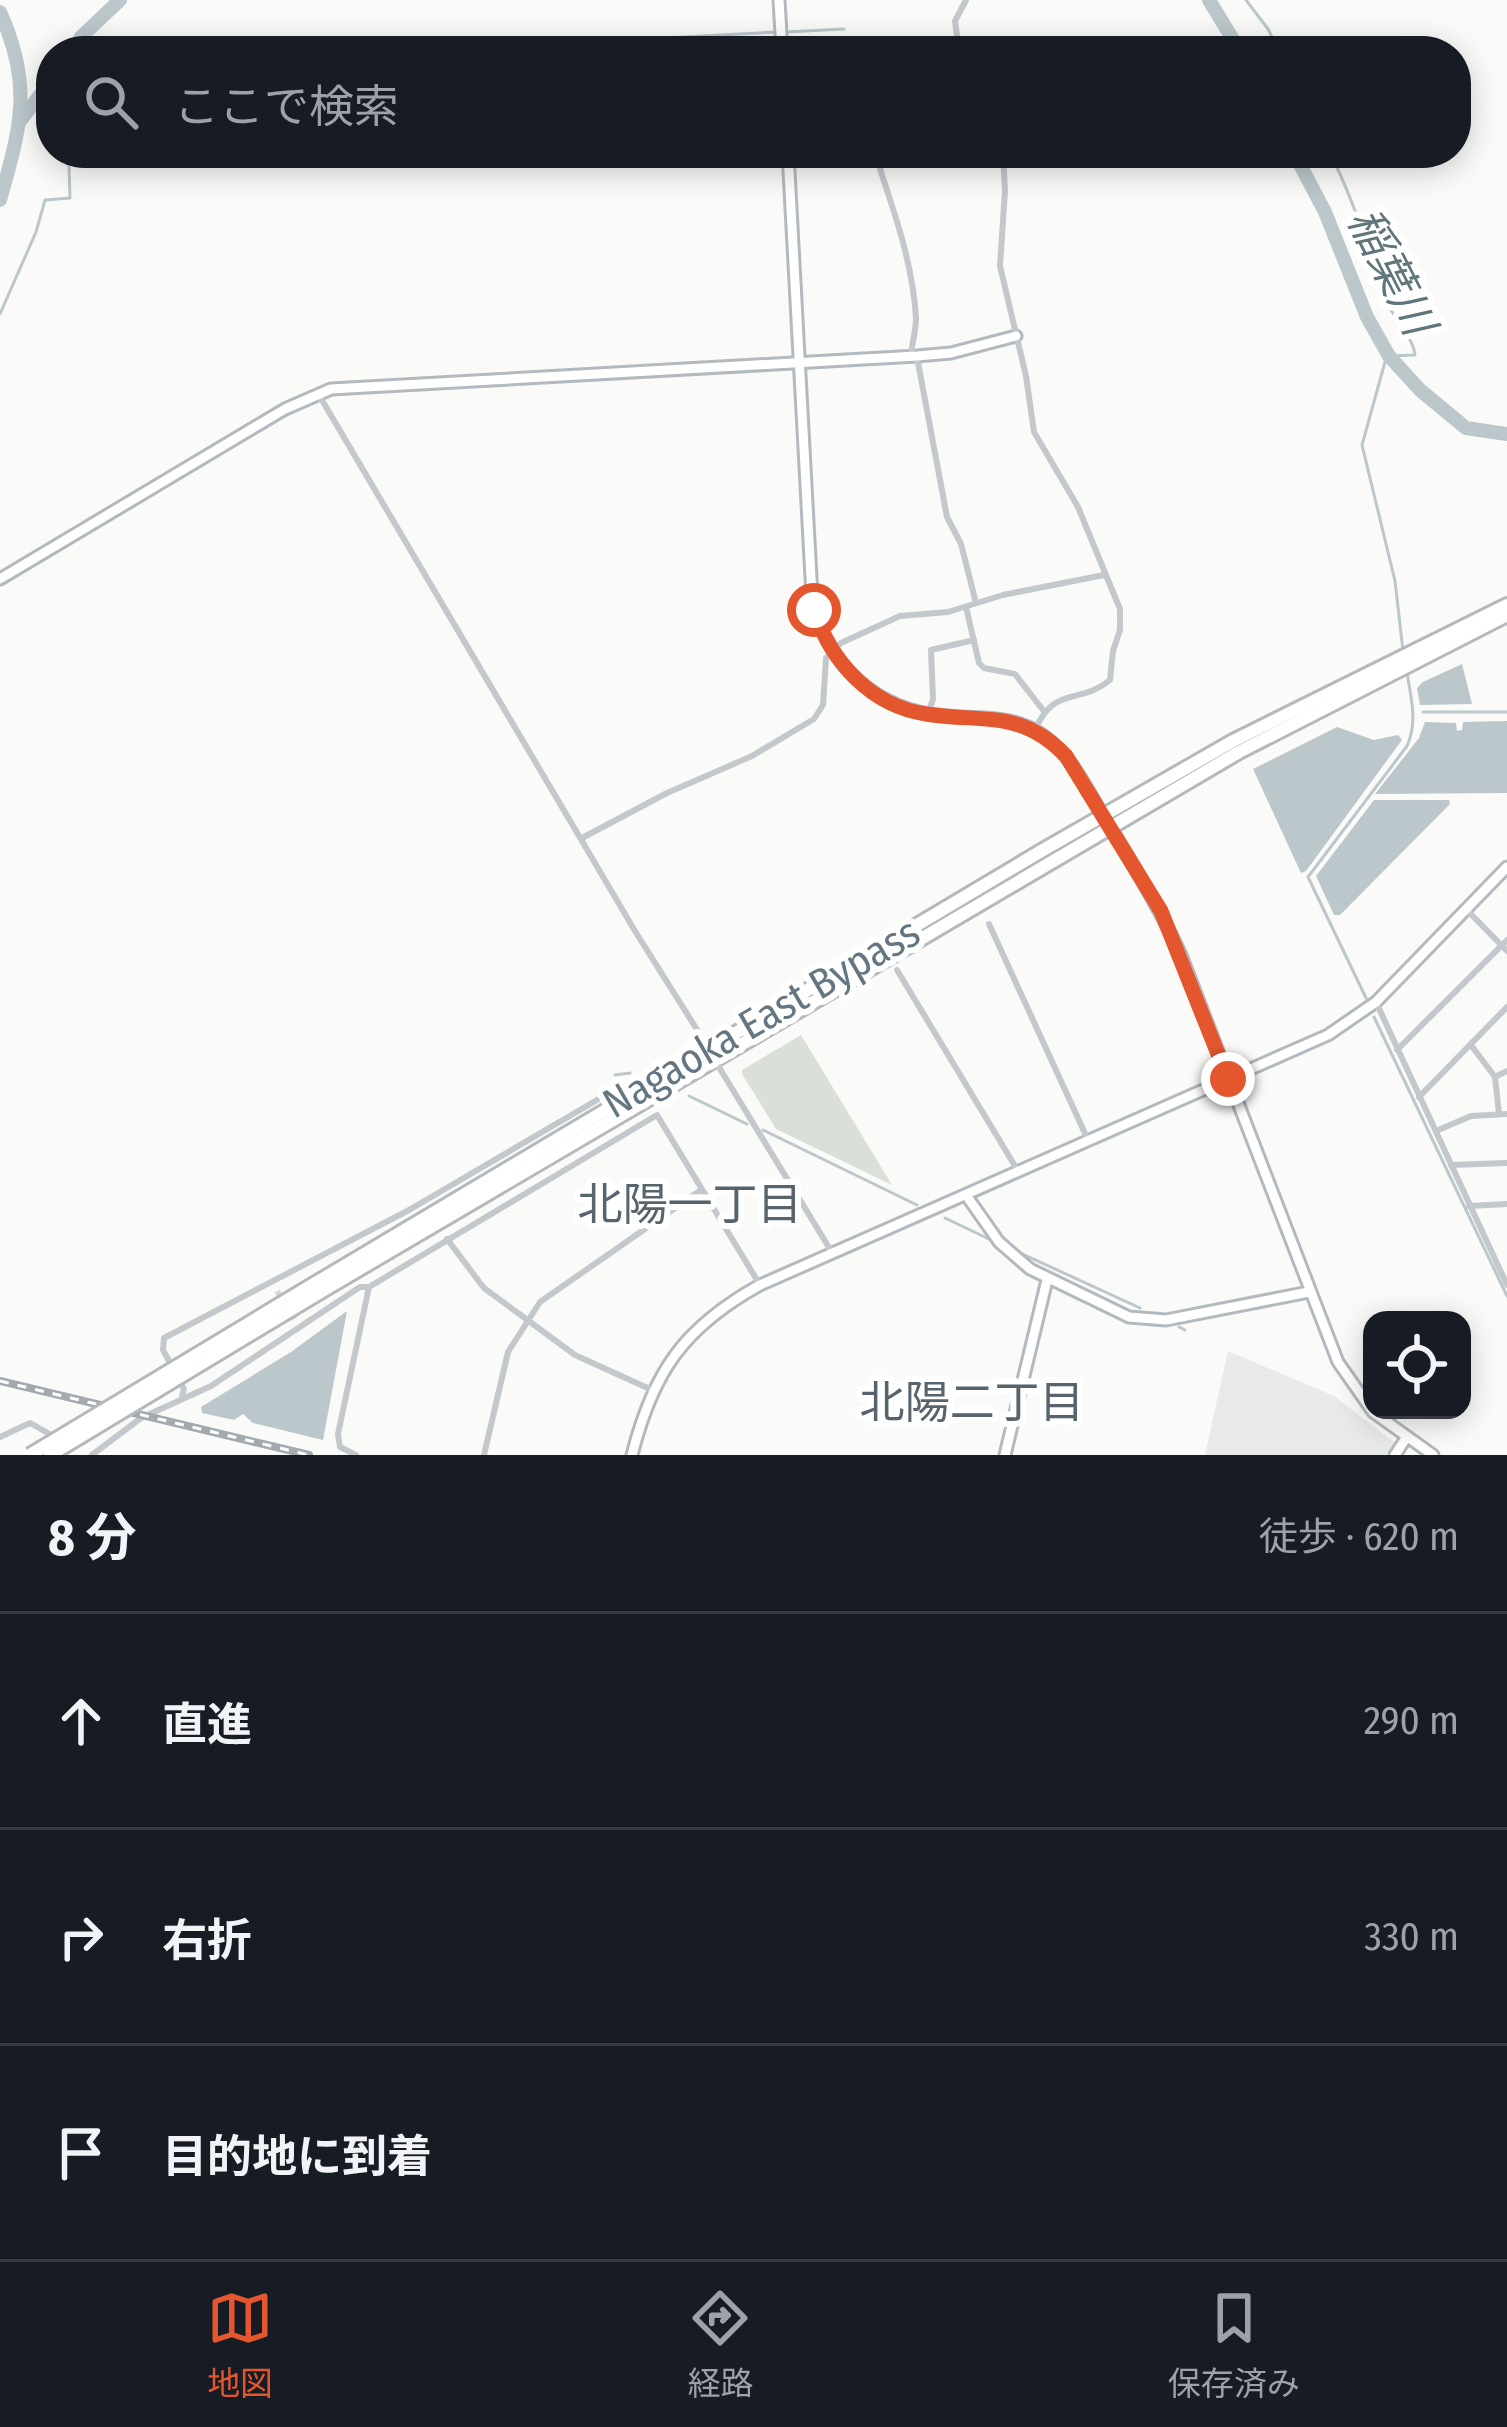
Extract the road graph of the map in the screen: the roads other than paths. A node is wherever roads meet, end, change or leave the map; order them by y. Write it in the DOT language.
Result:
graph roads {
  1 [pos="779,0"];
  2 [pos="966,0"];
  3 [pos="781,36"];
  4 [pos="957,36"];
  5 [pos="789,168"];
  6 [pos="881,168"];
  7 [pos="1004,168"];
  8 [pos="1016,337"];
  9 [pos="914,356"];
  10 [pos="798,362"];
  11 [pos="318,393"];
  12 [pos="1104,575"];
  13 [pos="0,579"];
  14 [pos="976,603"];
  15 [pos="1507,604"];
  16 [pos="966,607"];
  17 [pos="1507,615"];
  18 [pos="974,640"];
  19 [pos="832,651"];
  20 [pos="1414,654"];
  21 [pos="1043,710"];
  22 [pos="928,715"];
  23 [pos="1035,730"];
  24 [pos="1106,821"];
  25 [pos="582,838"];
  26 [pos="1507,867"];
  27 [pos="1466,909"];
  28 [pos="989,924"];
  29 [pos="1505,946"];
  30 [pos="897,970"];
  31 [pos="1376,1002"];
  32 [pos="1506,1010"];
  33 [pos="701,1036"];
  34 [pos="1471,1045"];
  35 [pos="1397,1051"];
  36 [pos="717,1064"];
  37 [pos="1507,1071"];
  38 [pos="1495,1077"];
  39 [pos="1228,1079"];
  40 [pos="1418,1097"];
  41 [pos="597,1100"];
  42 [pos="1503,1114"];
  43 [pos="1435,1132"];
  44 [pos="1088,1140"];
  45 [pos="1507,1163"];
  46 [pos="1450,1165"];
  47 [pos="1018,1171"];
  48 [pos="701,1190"];
  49 [pos="966,1195"];
  50 [pos="1507,1204"];
  51 [pos="1469,1206"];
  52 [pos="448,1240"];
  53 [pos="1503,1249"];
  54 [pos="1491,1251"];
  55 [pos="833,1254"];
  56 [pos="1047,1280"];
  57 [pos="271,1281"];
  58 [pos="760,1285"];
  59 [pos="1507,1285"];
  60 [pos="318,1287"];
  61 [pos="369,1287"];
  62 [pos="277,1291"];
  63 [pos="1309,1292"];
  64 [pos="527,1320"];
  65 [pos="652,1390"];
  66 [pos="182,1398"];
  67 [pos="48,1433"];
  68 [pos="0,1437"];
  69 [pos="1406,1438"];
  70 [pos="30,1455"];
  71 [pos="50,1455"];
  72 [pos="92,1455"];
  73 [pos="356,1455"];
  74 [pos="484,1455"];
  75 [pos="632,1455"];
  76 [pos="1005,1455"];
  77 [pos="1395,1455"];
  78 [pos="1433,1455"];
  1 -- 3 [label="street"];
  2 -- 4 [label="street"];
  5 -- 10 [label="street"];
  6 -- 9 [label="street"];
  7 -- 8 [label="street"];
  8 -- 9 [label="street"];
  8 -- 12 [label="street"];
  9 -- 10 [label="street"];
  9 -- 14 [label="street"];
  10 -- 11 [label="street"];
  10 -- 19 [label="street"];
  11 -- 13 [label="street"];
  11 -- 25 [label="street"];
  12 -- 14 [label="street"];
  12 -- 21 [label="street"];
  14 -- 16 [label="street"];
  15 -- 20 [label="highway, Nagaoka East Bypass"];
  16 -- 18 [label="street"];
  16 -- 19 [label="street"];
  17 -- 20 [label="highway, Nagaoka East Bypass"];
  18 -- 21 [label="street"];
  18 -- 22 [label="street"];
  19 -- 22 [label="street"];
  19 -- 25 [label="street"];
  20 -- 24 [label="highway, Nagaoka East Bypass"];
  21 -- 23 [label="street"];
  22 -- 23 [label="street"];
  23 -- 24 [label="street"];
  24 -- 39 [label="street"];
  24 -- 60 [label="highway, Nagaoka East Bypass"];
  25 -- 33 [label="street"];
  26 -- 27 [label="street"];
  27 -- 29 [label="street"];
  27 -- 31 [label="street"];
  28 -- 44 [label="street"];
  29 -- 35 [label="street"];
  30 -- 47 [label="street"];
  31 -- 35 [label="street"];
  31 -- 39 [label="street"];
  32 -- 34 [label="street"];
  34 -- 38 [label="street"];
  34 -- 40 [label="street"];
  35 -- 40 [label="street"];
  36 -- 55 [label="street"];
  37 -- 38 [label="street"];
  38 -- 42 [label="street"];
  39 -- 44 [label="street"];
  39 -- 63 [label="street"];
  40 -- 43 [label="street"];
  41 -- 57 [label="street"];
  42 -- 43 [label="street"];
  43 -- 46 [label="street"];
  44 -- 47 [label="street"];
  45 -- 46 [label="street"];
  46 -- 51 [label="street"];
  47 -- 49 [label="street"];
  48 -- 52 [label="street"];
  48 -- 58 [label="street"];
  48 -- 64 [label="street"];
  49 -- 55 [label="street"];
  49 -- 56 [label="street"];
  50 -- 51 [label="street"];
  51 -- 54 [label="street"];
  52 -- 61 [label="street"];
  52 -- 64 [label="street"];
  53 -- 54 [label="street"];
  54 -- 59 [label="street"];
  55 -- 58 [label="street"];
  56 -- 63 [label="street"];
  56 -- 76 [label="street"];
  57 -- 62 [label="street"];
  57 -- 66 [label="street"];
  58 -- 65 [label="street"];
  60 -- 70 [label="highway, Nagaoka East Bypass, bridge"];
  60 -- 71 [label="highway, Nagaoka East Bypass, bridge"];
  61 -- 66 [label="street"];
  61 -- 73 [label="street"];
  63 -- 69 [label="street"];
  64 -- 65 [label="street"];
  64 -- 74 [label="street"];
  65 -- 75 [label="street"];
  66 -- 72 [label="street"];
  67 -- 68 [label="street"];
  69 -- 77 [label="street"];
  69 -- 78 [label="street"];
}
